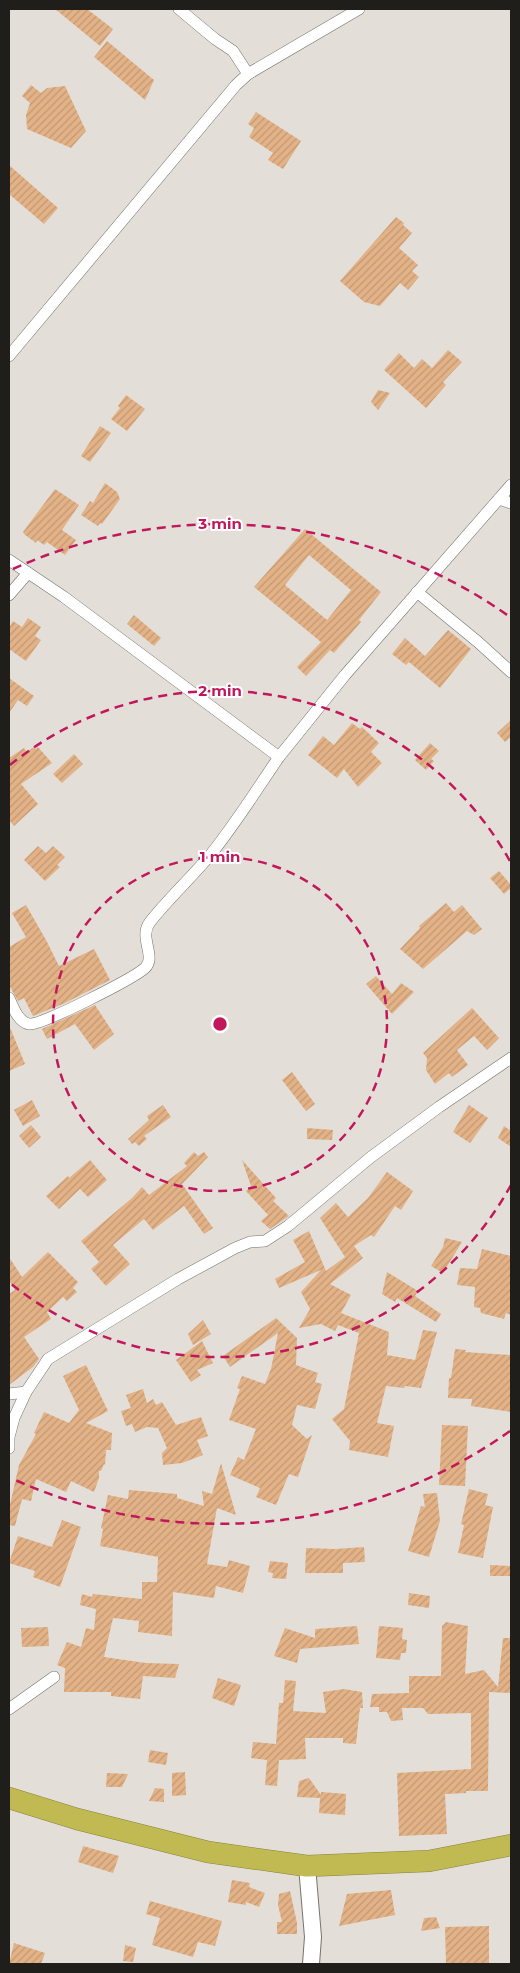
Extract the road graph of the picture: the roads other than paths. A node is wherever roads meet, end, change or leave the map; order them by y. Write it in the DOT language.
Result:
graph roads {
  1 [pos="179,9"];
  2 [pos="359,9"];
  3 [pos="248,74"];
  4 [pos="9,356"];
  5 [pos="511,484"];
  6 [pos="499,499"];
  7 [pos="511,503"];
  8 [pos="9,560"];
  9 [pos="28,573"];
  10 [pos="417,592"];
  11 [pos="9,595"];
  12 [pos="511,672"];
  13 [pos="279,757"];
  14 [pos="9,998"];
  15 [pos="511,1058"];
  16 [pos="26,1392"];
  17 [pos="9,1394"];
  18 [pos="9,1448"];
  19 [pos="54,1677"];
  20 [pos="9,1708"];
  21 [pos="9,1798"];
  22 [pos="511,1845"];
  23 [pos="307,1866"];
  24 [pos="311,1964"];
  1 -- 3 [label="street"];
  2 -- 3 [label="street"];
  3 -- 4 [label="street"];
  5 -- 6 [label="street"];
  6 -- 7 [label="street"];
  6 -- 10 [label="street"];
  8 -- 9 [label="street"];
  9 -- 11 [label="street"];
  9 -- 13 [label="street"];
  10 -- 12 [label="street"];
  10 -- 13 [label="street"];
  13 -- 14 [label="street"];
  15 -- 16 [label="street"];
  16 -- 17 [label="street"];
  16 -- 18 [label="street"];
  19 -- 20 [label="street"];
  21 -- 23 [label="highway"];
  22 -- 23 [label="highway"];
  23 -- 24 [label="street"];
}
